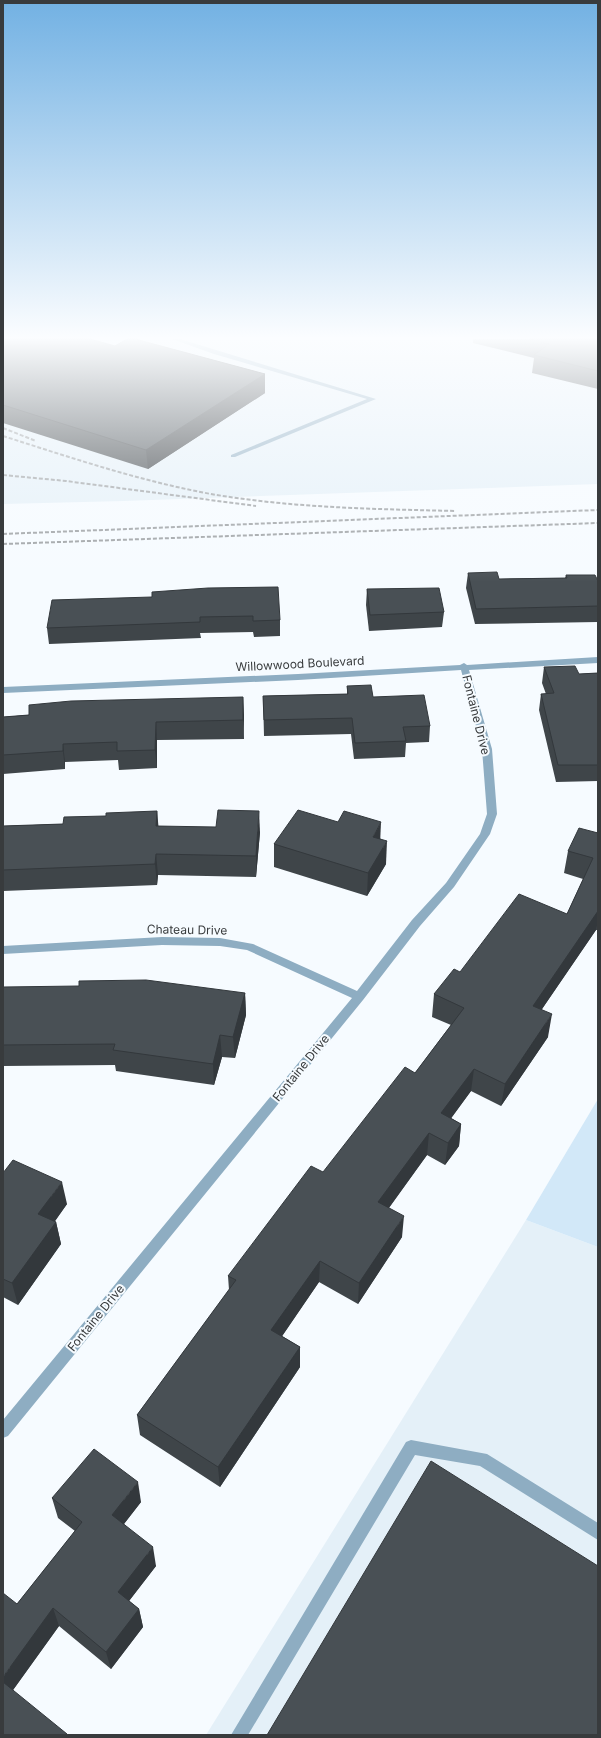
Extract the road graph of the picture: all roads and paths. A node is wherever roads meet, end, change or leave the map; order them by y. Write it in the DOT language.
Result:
graph roads {
  1 [pos="322,420"];
  2 [pos="234,456"];
  3 [pos="598,660"];
  4 [pos="464,666"];
  5 [pos="3,690"];
  6 [pos="3,950"];
  7 [pos="359,997"];
  8 [pos="3,1431"];
  9 [pos="598,1532"];
  10 [pos="239,1735"];
  1 -- 2 [label="street"];
  3 -- 4 [label="street, Willowwood Boulevard"];
  4 -- 5 [label="street, Willowwood Boulevard"];
  4 -- 7 [label="street, Fontaine Drive"];
  6 -- 7 [label="street, Chateau Drive"];
  7 -- 8 [label="street, Fontaine Drive"];
  9 -- 10 [label="street"];
}
